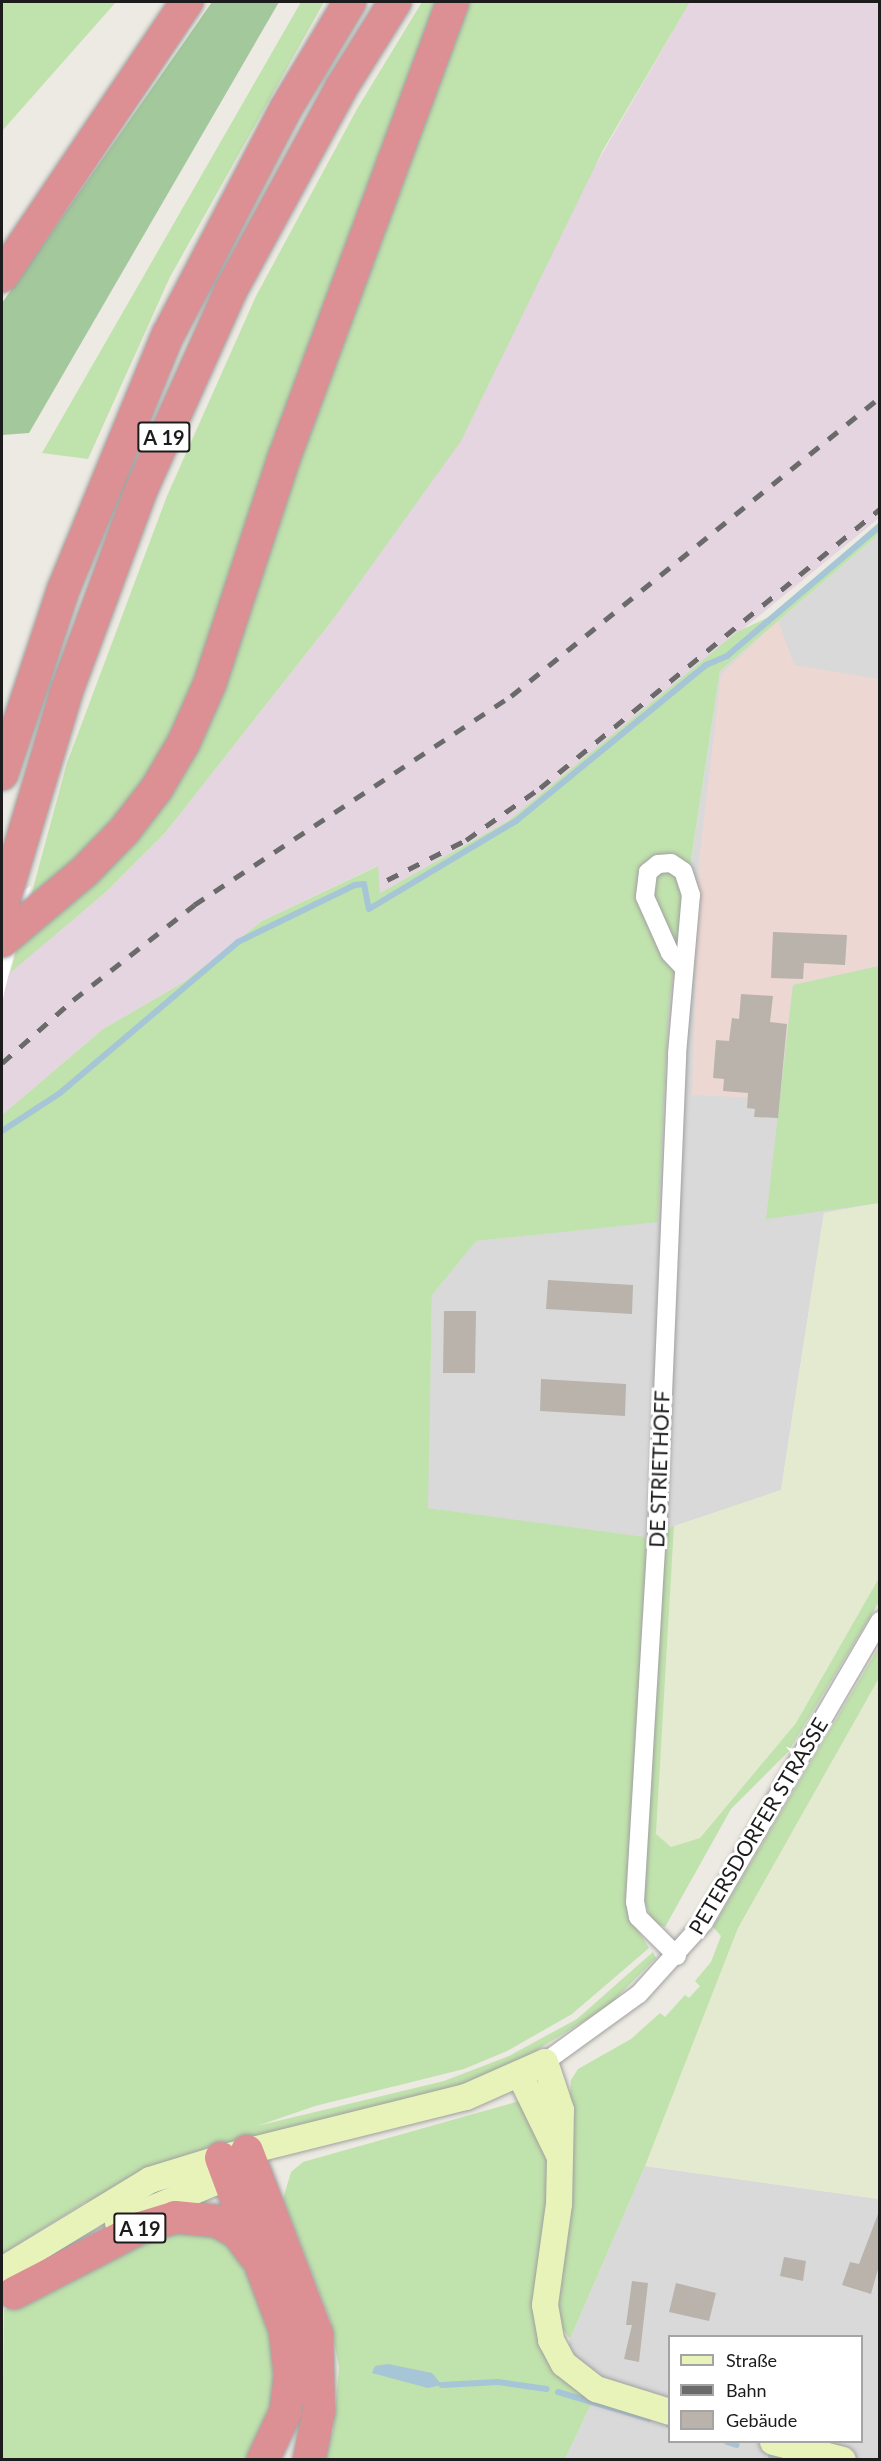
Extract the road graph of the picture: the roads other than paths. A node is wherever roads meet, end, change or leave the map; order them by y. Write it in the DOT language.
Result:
graph roads {
  1 [pos="188,2"];
  2 [pos="350,2"];
  3 [pos="395,2"];
  4 [pos="453,2"];
  5 [pos="2,276"];
  6 [pos="2,774"];
  7 [pos="2,904"];
  8 [pos="2,941"];
  9 [pos="682,966"];
  10 [pos="879,1621"];
  11 [pos="677,1956"];
  12 [pos="545,2062"];
  13 [pos="520,2075"];
  14 [pos="558,2153"];
  15 [pos="237,2163"];
  16 [pos="261,2264"];
  17 [pos="6,2288"];
  18 [pos="668,2412"];
  19 [pos="777,2443"];
  20 [pos="263,2460"];
  21 [pos="309,2460"];
  22 [pos="843,2460"];
  1 -- 5 [label="highway"];
  2 -- 6 [label="highway, A 19"];
  3 -- 7 [label="highway, A 19"];
  4 -- 8 [label="highway"];
  9 -- 9 [label="street, DE STRIETHOFF"];
  9 -- 11 [label="street, DE STRIETHOFF"];
  10 -- 11 [label="street, PETERSDORFER STRASSE"];
  11 -- 12 [label="street, PETERSDORFER STRASSE"];
  12 -- 13 [label="street, PETERSDORFER STRASSE"];
  12 -- 14 [label="street"];
  13 -- 14 [label="street"];
  13 -- 15 [label="street, PETERSDORFER STRASSE"];
  14 -- 18 [label="street"];
  15 -- 16 [label="highway, A 19"];
  15 -- 17 [label="street, PETERSDORFER STRASSE"];
  15 -- 21 [label="highway"];
  16 -- 17 [label="highway, A 19"];
  16 -- 20 [label="highway, A 19"];
  19 -- 22 [label="street"];
}
